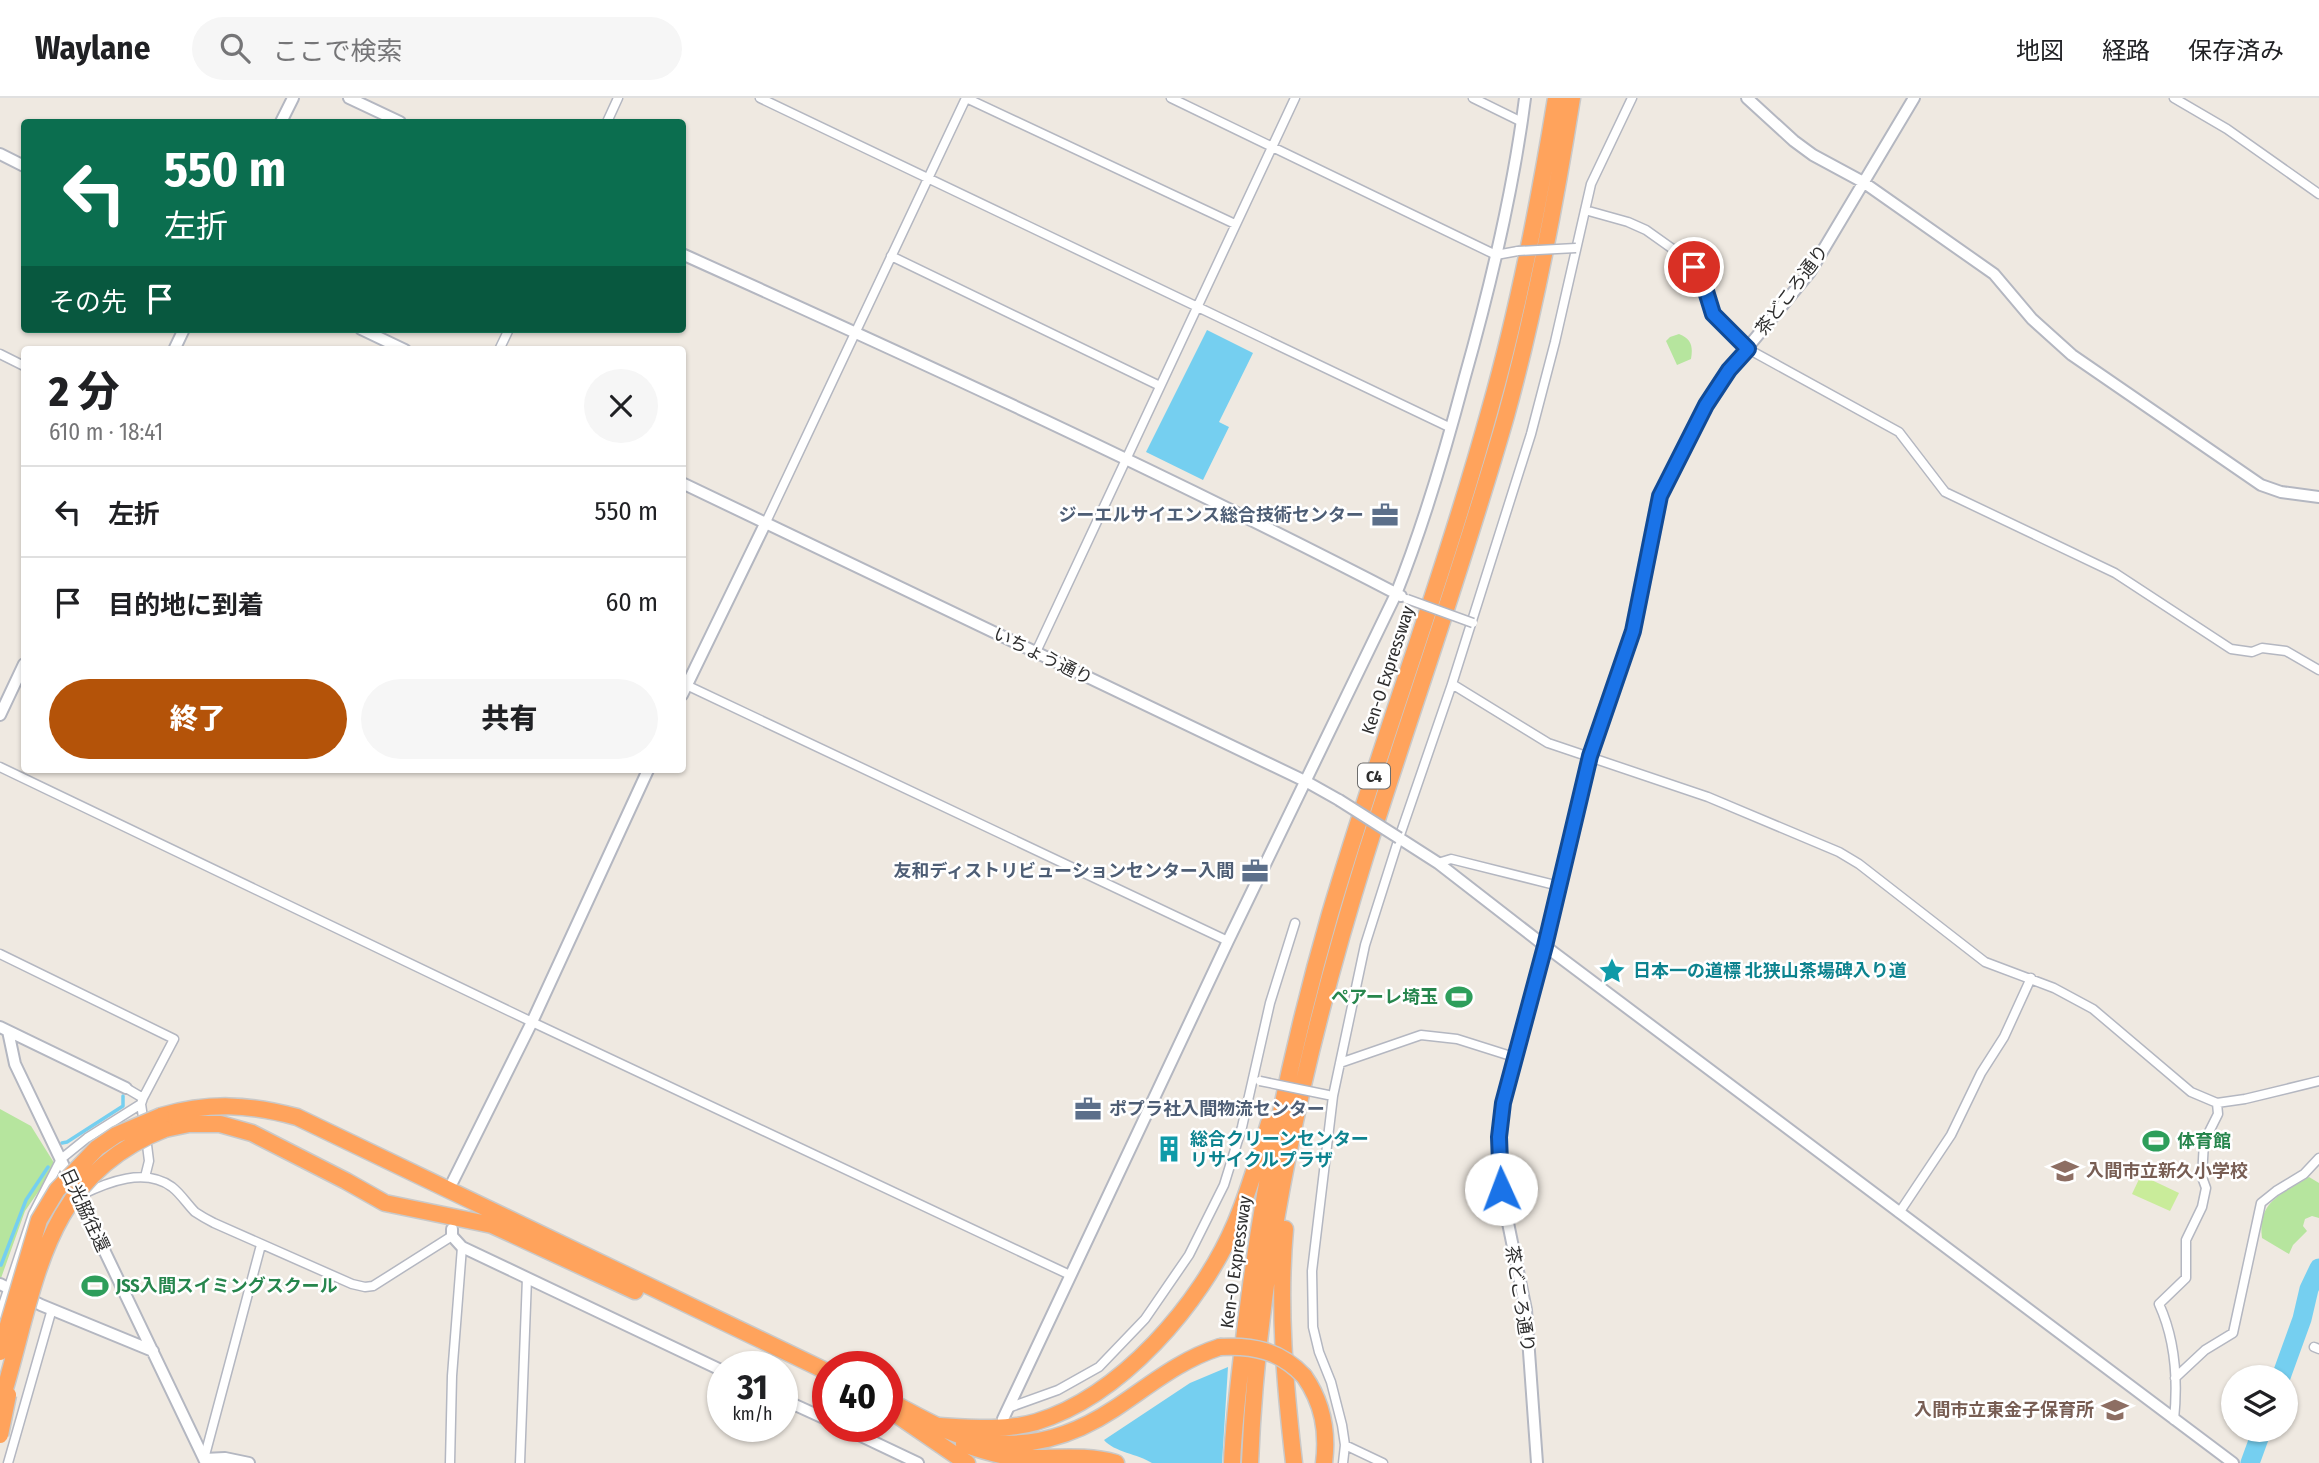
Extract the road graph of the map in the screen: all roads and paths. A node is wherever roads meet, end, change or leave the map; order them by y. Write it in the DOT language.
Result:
graph roads {
  1 [pos="293,98"];
  2 [pos="349,98"];
  3 [pos="618,98"];
  4 [pos="760,98"];
  5 [pos="966,98"];
  6 [pos="1171,98"];
  7 [pos="1295,98"];
  8 [pos="1473,98"];
  9 [pos="1525,98"];
  10 [pos="1556,98"];
  11 [pos="1572,98"];
  12 [pos="1632,98"];
  13 [pos="1747,98"];
  14 [pos="1914,98"];
  15 [pos="2174,98"];
  16 [pos="282,119"];
  17 [pos="394,119"];
  18 [pos="608,119"];
  19 [pos="1522,122"];
  20 [pos="1272,145"];
  21 [pos="0,154"];
  22 [pos="21,164"];
  23 [pos="928,178"];
  24 [pos="1863,182"];
  25 [pos="2319,194"];
  26 [pos="1585,210"];
  27 [pos="1235,224"];
  28 [pos="1576,248"];
  29 [pos="1496,255"];
  30 [pos="686,256"];
  31 [pos="891,256"];
  32 [pos="1198,306"];
  33 [pos="854,331"];
  34 [pos="369,333"];
  35 [pos="396,346"];
  36 [pos="1748,349"];
  37 [pos="0,354"];
  38 [pos="21,364"];
  39 [pos="1160,386"];
  40 [pos="1451,428"];
  41 [pos="1126,459"];
  42 [pos="686,485"];
  43 [pos="2319,497"];
  44 [pos="766,522"];
  45 [pos="1402,596"];
  46 [pos="1473,623"];
  47 [pos="1035,652"];
  48 [pos="21,670"];
  49 [pos="2319,670"];
  50 [pos="686,684"];
  51 [pos="1452,684"];
  52 [pos="686,689"];
  53 [pos="0,715"];
  54 [pos="1590,756"];
  55 [pos="0,767"];
  56 [pos="647,773"];
  57 [pos="1307,782"];
  58 [pos="1399,838"];
  59 [pos="1438,863"];
  60 [pos="1559,886"];
  61 [pos="1295,923"];
  62 [pos="1228,941"];
  63 [pos="1545,946"];
  64 [pos="0,954"];
  65 [pos="1314,972"];
  66 [pos="2031,978"];
  67 [pos="1322,1006"];
  68 [pos="532,1022"];
  69 [pos="4,1029"];
  70 [pos="1514,1056"];
  71 [pos="1340,1063"];
  72 [pos="1256,1080"];
  73 [pos="2319,1081"];
  74 [pos="127,1088"];
  75 [pos="1331,1096"];
  76 [pos="142,1101"];
  77 [pos="2217,1103"];
  78 [pos="163,1122"];
  79 [pos="2319,1158"];
  80 [pos="61,1159"];
  81 [pos="145,1177"];
  82 [pos="453,1181"];
  83 [pos="78,1196"];
  84 [pos="1899,1213"];
  85 [pos="452,1233"];
  86 [pos="261,1245"];
  87 [pos="463,1247"];
  88 [pos="1070,1275"];
  89 [pos="527,1278"];
  90 [pos="4,1286"];
  91 [pos="52,1309"];
  92 [pos="0,1314"];
  93 [pos="153,1351"];
  94 [pos="7,1357"];
  95 [pos="707,1363"];
  96 [pos="812,1364"];
  97 [pos="812,1374"];
  98 [pos="2175,1378"];
  99 [pos="0,1405"];
  100 [pos="903,1408"];
  101 [pos="1008,1408"];
  102 [pos="903,1416"];
  103 [pos="1003,1419"];
  104 [pos="903,1420"];
  105 [pos="2174,1420"];
  106 [pos="0,1423"];
  107 [pos="940,1426"];
  108 [pos="18,1430"];
  109 [pos="0,1435"];
  110 [pos="874,1442"];
  111 [pos="1345,1445"];
  112 [pos="205,1461"];
  113 [pos="2227,1461"];
  114 [pos="8,1463"];
  115 [pos="249,1463"];
  116 [pos="450,1463"];
  117 [pos="520,1463"];
  118 [pos="918,1463"];
  119 [pos="967,1463"];
  120 [pos="1116,1463"];
  121 [pos="1233,1463"];
  122 [pos="1250,1463"];
  123 [pos="1294,1463"];
  124 [pos="1324,1463"];
  125 [pos="1343,1463"];
  126 [pos="1383,1463"];
  127 [pos="1537,1463"];
  1 -- 16 [label="street"];
  2 -- 17 [label="street"];
  3 -- 18 [label="street"];
  4 -- 23 [label="street"];
  5 -- 23 [label="street"];
  5 -- 27 [label="street"];
  6 -- 20 [label="street"];
  7 -- 20 [label="street"];
  8 -- 19 [label="street"];
  9 -- 19 [label="street"];
  10 -- 65 [label="highway, Ken-O Expressway / C4"];
  11 -- 67 [label="highway, Ken-O Expressway / C4"];
  12 -- 26 [label="street"];
  13 -- 24 [label="street"];
  14 -- 24 [label="street, 茶どころ通り"];
  15 -- 25 [label="street"];
  19 -- 29 [label="street"];
  20 -- 27 [label="street"];
  20 -- 29 [label="street"];
  21 -- 22 [label="street"];
  23 -- 31 [label="street"];
  23 -- 32 [label="street"];
  24 -- 36 [label="street, 茶どころ通り"];
  24 -- 43 [label="street"];
  26 -- 28 [label="street"];
  26 -- 36 [label="street"];
  27 -- 32 [label="street"];
  28 -- 29 [label="street, bridge"];
  28 -- 46 [label="street"];
  29 -- 40 [label="street"];
  30 -- 33 [label="street"];
  31 -- 33 [label="street"];
  31 -- 39 [label="street"];
  32 -- 39 [label="street"];
  32 -- 40 [label="street"];
  33 -- 41 [label="street"];
  33 -- 44 [label="street"];
  34 -- 35 [label="street"];
  36 -- 49 [label="street"];
  36 -- 54 [label="street, 茶どころ通り"];
  37 -- 38 [label="street"];
  39 -- 41 [label="street"];
  40 -- 45 [label="street"];
  41 -- 45 [label="street"];
  41 -- 47 [label="street"];
  42 -- 44 [label="street, いちょう通り"];
  44 -- 47 [label="street, いちょう通り"];
  44 -- 50 [label="street"];
  45 -- 46 [label="street, bridge"];
  45 -- 57 [label="street"];
  46 -- 51 [label="street"];
  47 -- 57 [label="street, いちょう通り"];
  48 -- 53 [label="street"];
  51 -- 54 [label="street"];
  51 -- 58 [label="street"];
  52 -- 62 [label="street"];
  54 -- 60 [label="street, 茶どころ通り"];
  54 -- 66 [label="street"];
  55 -- 68 [label="street"];
  56 -- 68 [label="street"];
  57 -- 58 [label="street, いちょう通り, bridge"];
  57 -- 62 [label="street"];
  58 -- 59 [label="street, いちょう通り"];
  58 -- 71 [label="street"];
  59 -- 60 [label="street"];
  59 -- 63 [label="street, いちょう通り"];
  60 -- 63 [label="street, 茶どころ通り"];
  61 -- 72 [label="street"];
  62 -- 88 [label="street"];
  63 -- 70 [label="street, 茶どころ通り"];
  63 -- 84 [label="street, いちょう通り"];
  64 -- 76 [label="street"];
  65 -- 107 [label="highway"];
  65 -- 121 [label="highway, Ken-O Expressway / C4"];
  66 -- 77 [label="street"];
  66 -- 84 [label="street"];
  67 -- 122 [label="highway, Ken-O Expressway / C4"];
  67 -- 123 [label="highway"];
  68 -- 82 [label="street"];
  68 -- 88 [label="street"];
  69 -- 74 [label="street"];
  69 -- 80 [label="street, 日光脇往還"];
  70 -- 71 [label="street"];
  70 -- 127 [label="street, 茶どころ通り"];
  71 -- 75 [label="street"];
  72 -- 75 [label="street, bridge"];
  72 -- 101 [label="street"];
  73 -- 77 [label="street"];
  74 -- 76 [label="street"];
  75 -- 111 [label="street"];
  76 -- 80 [label="street"];
  76 -- 81 [label="street"];
  77 -- 98 [label="street"];
  78 -- 94 [label="highway, bridge"];
  78 -- 96 [label="highway"];
  78 -- 97 [label="highway"];
  79 -- 98 [label="street"];
  80 -- 83 [label="street, 日光脇往還"];
  80 -- 90 [label="street"];
  81 -- 83 [label="street"];
  81 -- 86 [label="street"];
  83 -- 93 [label="street, 日光脇往還"];
  84 -- 105 [label="street, いちょう通り"];
  85 -- 86 [label="street"];
  85 -- 87 [label="street"];
  86 -- 112 [label="street"];
  87 -- 89 [label="street"];
  87 -- 116 [label="street"];
  88 -- 101 [label="street"];
  89 -- 95 [label="street"];
  89 -- 117 [label="street"];
  90 -- 91 [label="street"];
  90 -- 92 [label="street"];
  91 -- 93 [label="street"];
  91 -- 108 [label="street"];
  93 -- 112 [label="street, 日光脇往還"];
  94 -- 99 [label="highway, bridge"];
  94 -- 109 [label="highway, bridge"];
  98 -- 105 [label="street"];
  100 -- 107 [label="highway"];
  101 -- 103 [label="street"];
  102 -- 120 [label="highway"];
  104 -- 119 [label="highway"];
  105 -- 113 [label="street, いちょう通り"];
  106 -- 108 [label="street"];
  107 -- 124 [label="highway, bridge"];
  108 -- 114 [label="street"];
  110 -- 118 [label="street"];
  111 -- 125 [label="street"];
  111 -- 126 [label="street"];
  112 -- 115 [label="street"];
}
